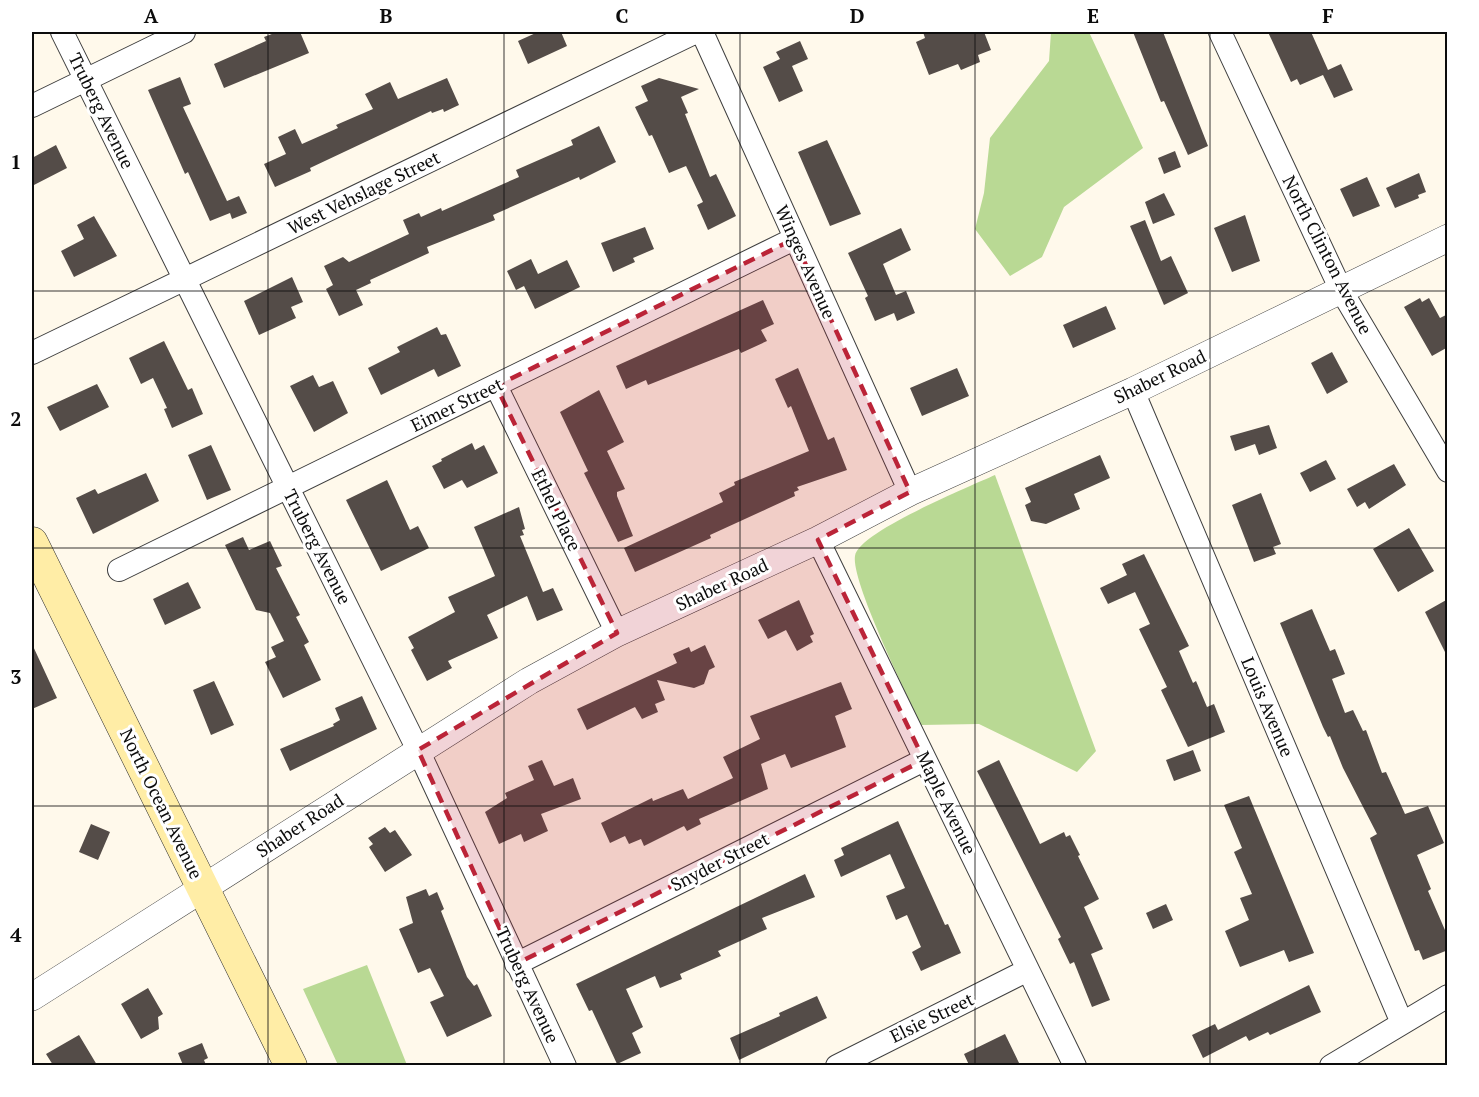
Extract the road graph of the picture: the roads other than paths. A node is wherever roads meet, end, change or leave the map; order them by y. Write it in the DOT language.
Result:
graph roads {
  1 [pos="62,32"];
  2 [pos="184,32"];
  3 [pos="696,32"];
  4 [pos="702,32"];
  5 [pos="1220,32"];
  6 [pos="86,80"];
  7 [pos="32,106"];
  8 [pos="794,238"];
  9 [pos="1448,238"];
  10 [pos="185,280"];
  11 [pos="1341,290"];
  12 [pos="32,353"];
  13 [pos="496,386"];
  14 [pos="1133,390"];
  15 [pos="1448,471"];
  16 [pos="286,487"];
  17 [pos="910,492"];
  18 [pos="818,540"];
  19 [pos="32,543"];
  20 [pos="119,570"];
  21 [pos="616,633"];
  22 [pos="418,750"];
  23 [pos="924,760"];
  24 [pos="203,889"];
  25 [pos="516,964"];
  26 [pos="1028,970"];
  27 [pos="1448,996"];
  28 [pos="32,997"];
  29 [pos="1402,1023"];
  30 [pos="291,1065"];
  31 [pos="564,1065"];
  32 [pos="837,1065"];
  33 [pos="1075,1065"];
  34 [pos="1331,1065"];
  1 -- 6 [label="street, Truberg Avenue"];
  2 -- 6 [label="street"];
  3 -- 10 [label="street, West Vehslage Street"];
  4 -- 8 [label="street, Winges Avenue"];
  5 -- 11 [label="street, North Clinton Avenue"];
  6 -- 7 [label="street"];
  6 -- 10 [label="street, Truberg Avenue"];
  8 -- 13 [label="street, Eimer Street"];
  8 -- 17 [label="street, Winges Avenue"];
  9 -- 11 [label="street, Shaber Road"];
  10 -- 12 [label="street, West Vehslage Street"];
  10 -- 16 [label="street, Truberg Avenue"];
  11 -- 14 [label="street, Shaber Road"];
  11 -- 15 [label="street, North Clinton Avenue"];
  13 -- 16 [label="street, Eimer Street"];
  13 -- 21 [label="street, Ethel Place"];
  14 -- 17 [label="street, Shaber Road"];
  14 -- 29 [label="street, Louis Avenue"];
  16 -- 20 [label="street, Eimer Street"];
  16 -- 22 [label="street, Truberg Avenue"];
  17 -- 18 [label="street, Shaber Road"];
  18 -- 21 [label="street, Shaber Road"];
  18 -- 23 [label="street, Maple Avenue"];
  19 -- 24 [label="main road, North Ocean Avenue"];
  21 -- 22 [label="street, Shaber Road"];
  22 -- 24 [label="street, Shaber Road"];
  22 -- 25 [label="street, Truberg Avenue"];
  23 -- 25 [label="street, Snyder Street"];
  23 -- 26 [label="street, Maple Avenue"];
  24 -- 28 [label="street, Shaber Road"];
  24 -- 30 [label="main road, North Ocean Avenue"];
  25 -- 31 [label="street, Truberg Avenue"];
  26 -- 32 [label="street, Elsie Street"];
  26 -- 33 [label="street, Maple Avenue"];
  27 -- 29 [label="street"];
  29 -- 34 [label="street"];
}
